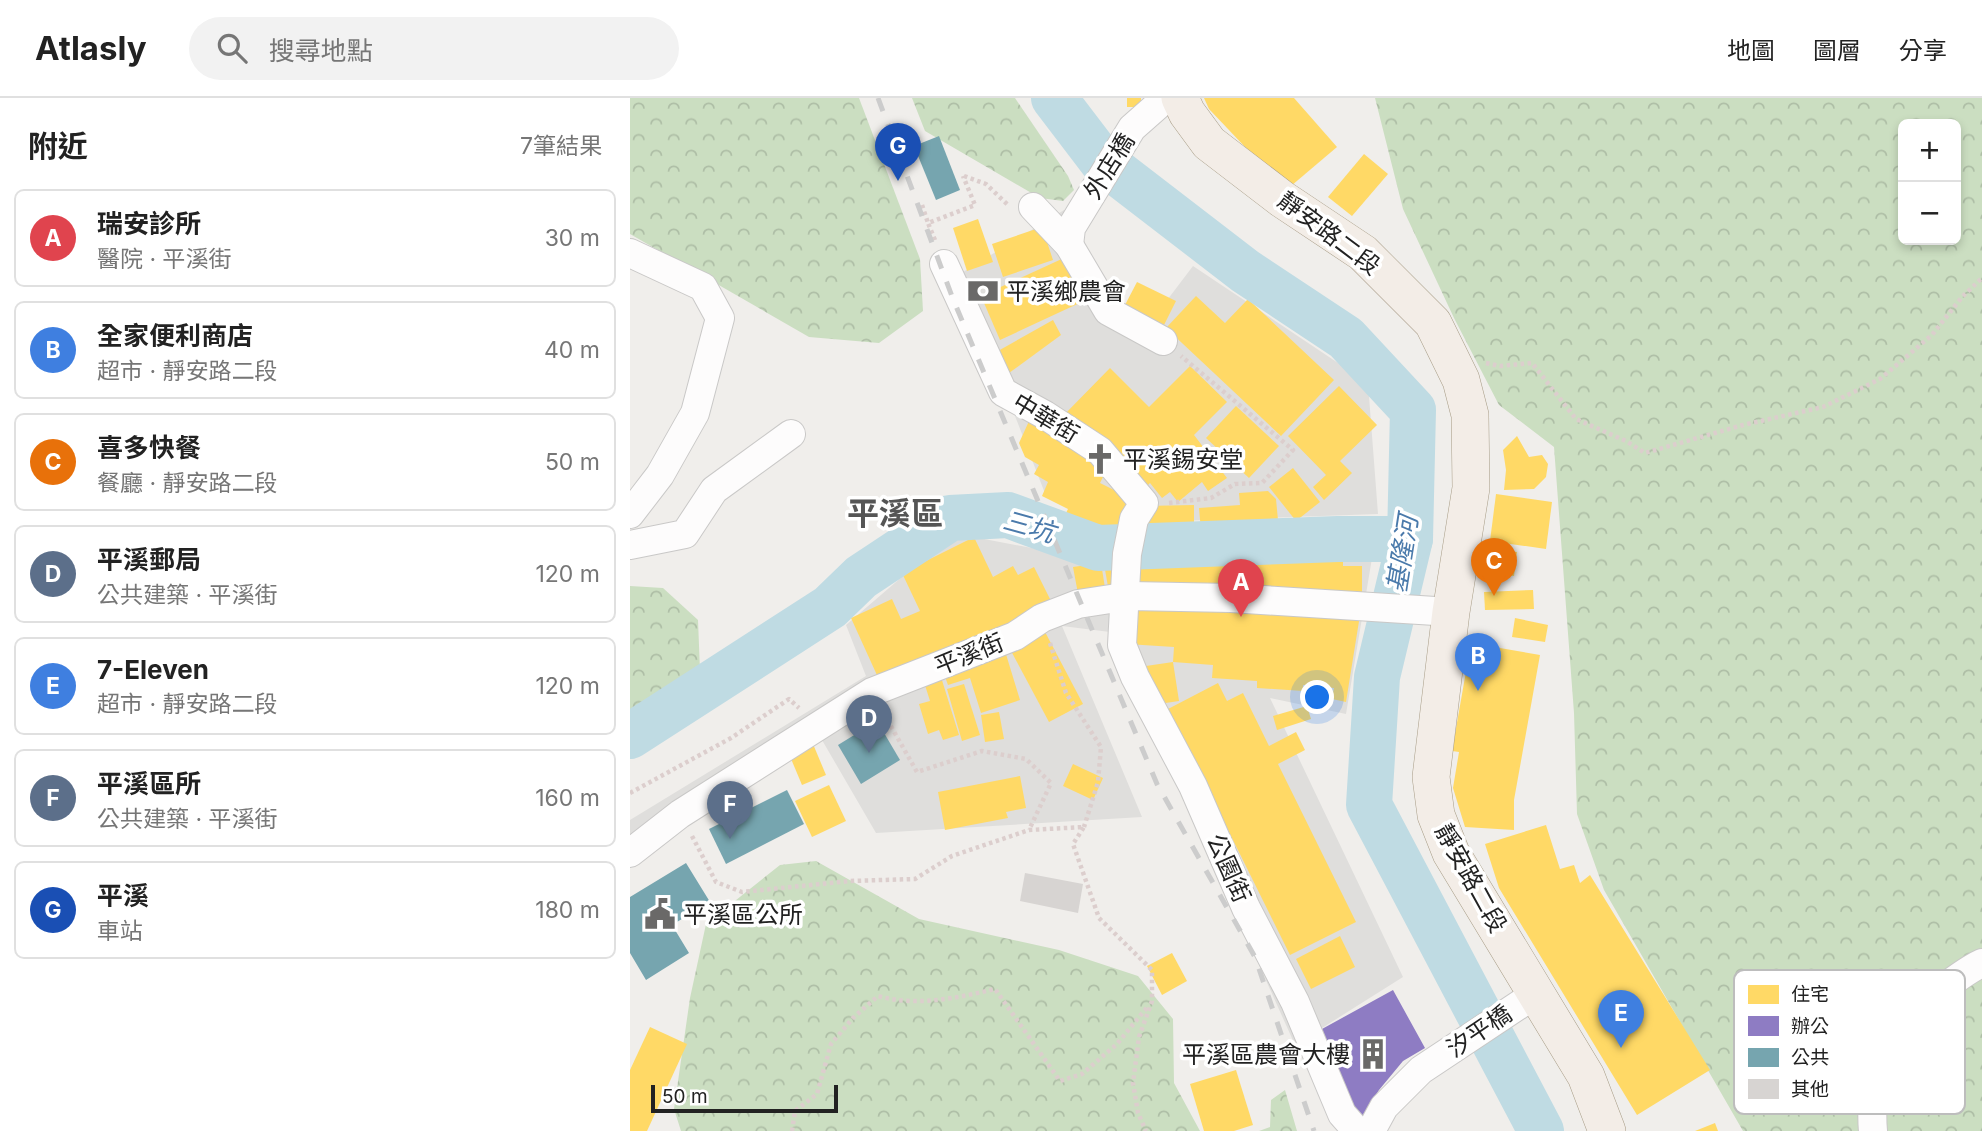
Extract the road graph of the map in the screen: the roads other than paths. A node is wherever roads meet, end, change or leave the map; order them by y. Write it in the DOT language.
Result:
graph roads {
  1 [pos="1166,98"];
  2 [pos="1180,98"];
  3 [pos="1032,207"];
  4 [pos="1069,246"];
  5 [pos="630,253"];
  6 [pos="944,264"];
  7 [pos="1163,341"];
  8 [pos="791,434"];
  9 [pos="630,514"];
  10 [pos="630,545"];
  11 [pos="1125,598"];
  12 [pos="1451,611"];
  13 [pos="630,853"];
  14 [pos="1982,963"];
  15 [pos="1965,975"];
  16 [pos="1537,993"];
  17 [pos="1357,1131"];
  18 [pos="1371,1131"];
  19 [pos="1608,1131"];
  1 -- 4 [label="street, 外店橋"];
  2 -- 12 [label="main road, 靜安路二段"];
  3 -- 4 [label="street"];
  4 -- 7 [label="street"];
  5 -- 9 [label="street"];
  6 -- 11 [label="street, 中華街"];
  8 -- 10 [label="street"];
  11 -- 12 [label="street, 平溪街"];
  11 -- 13 [label="street, 平溪街"];
  11 -- 17 [label="street, 公園街"];
  12 -- 16 [label="main road, 靜安路二段"];
  14 -- 15 [label="street"];
  16 -- 18 [label="street, 汐平橋"];
  16 -- 19 [label="main road, 靜安路二段"];
}
